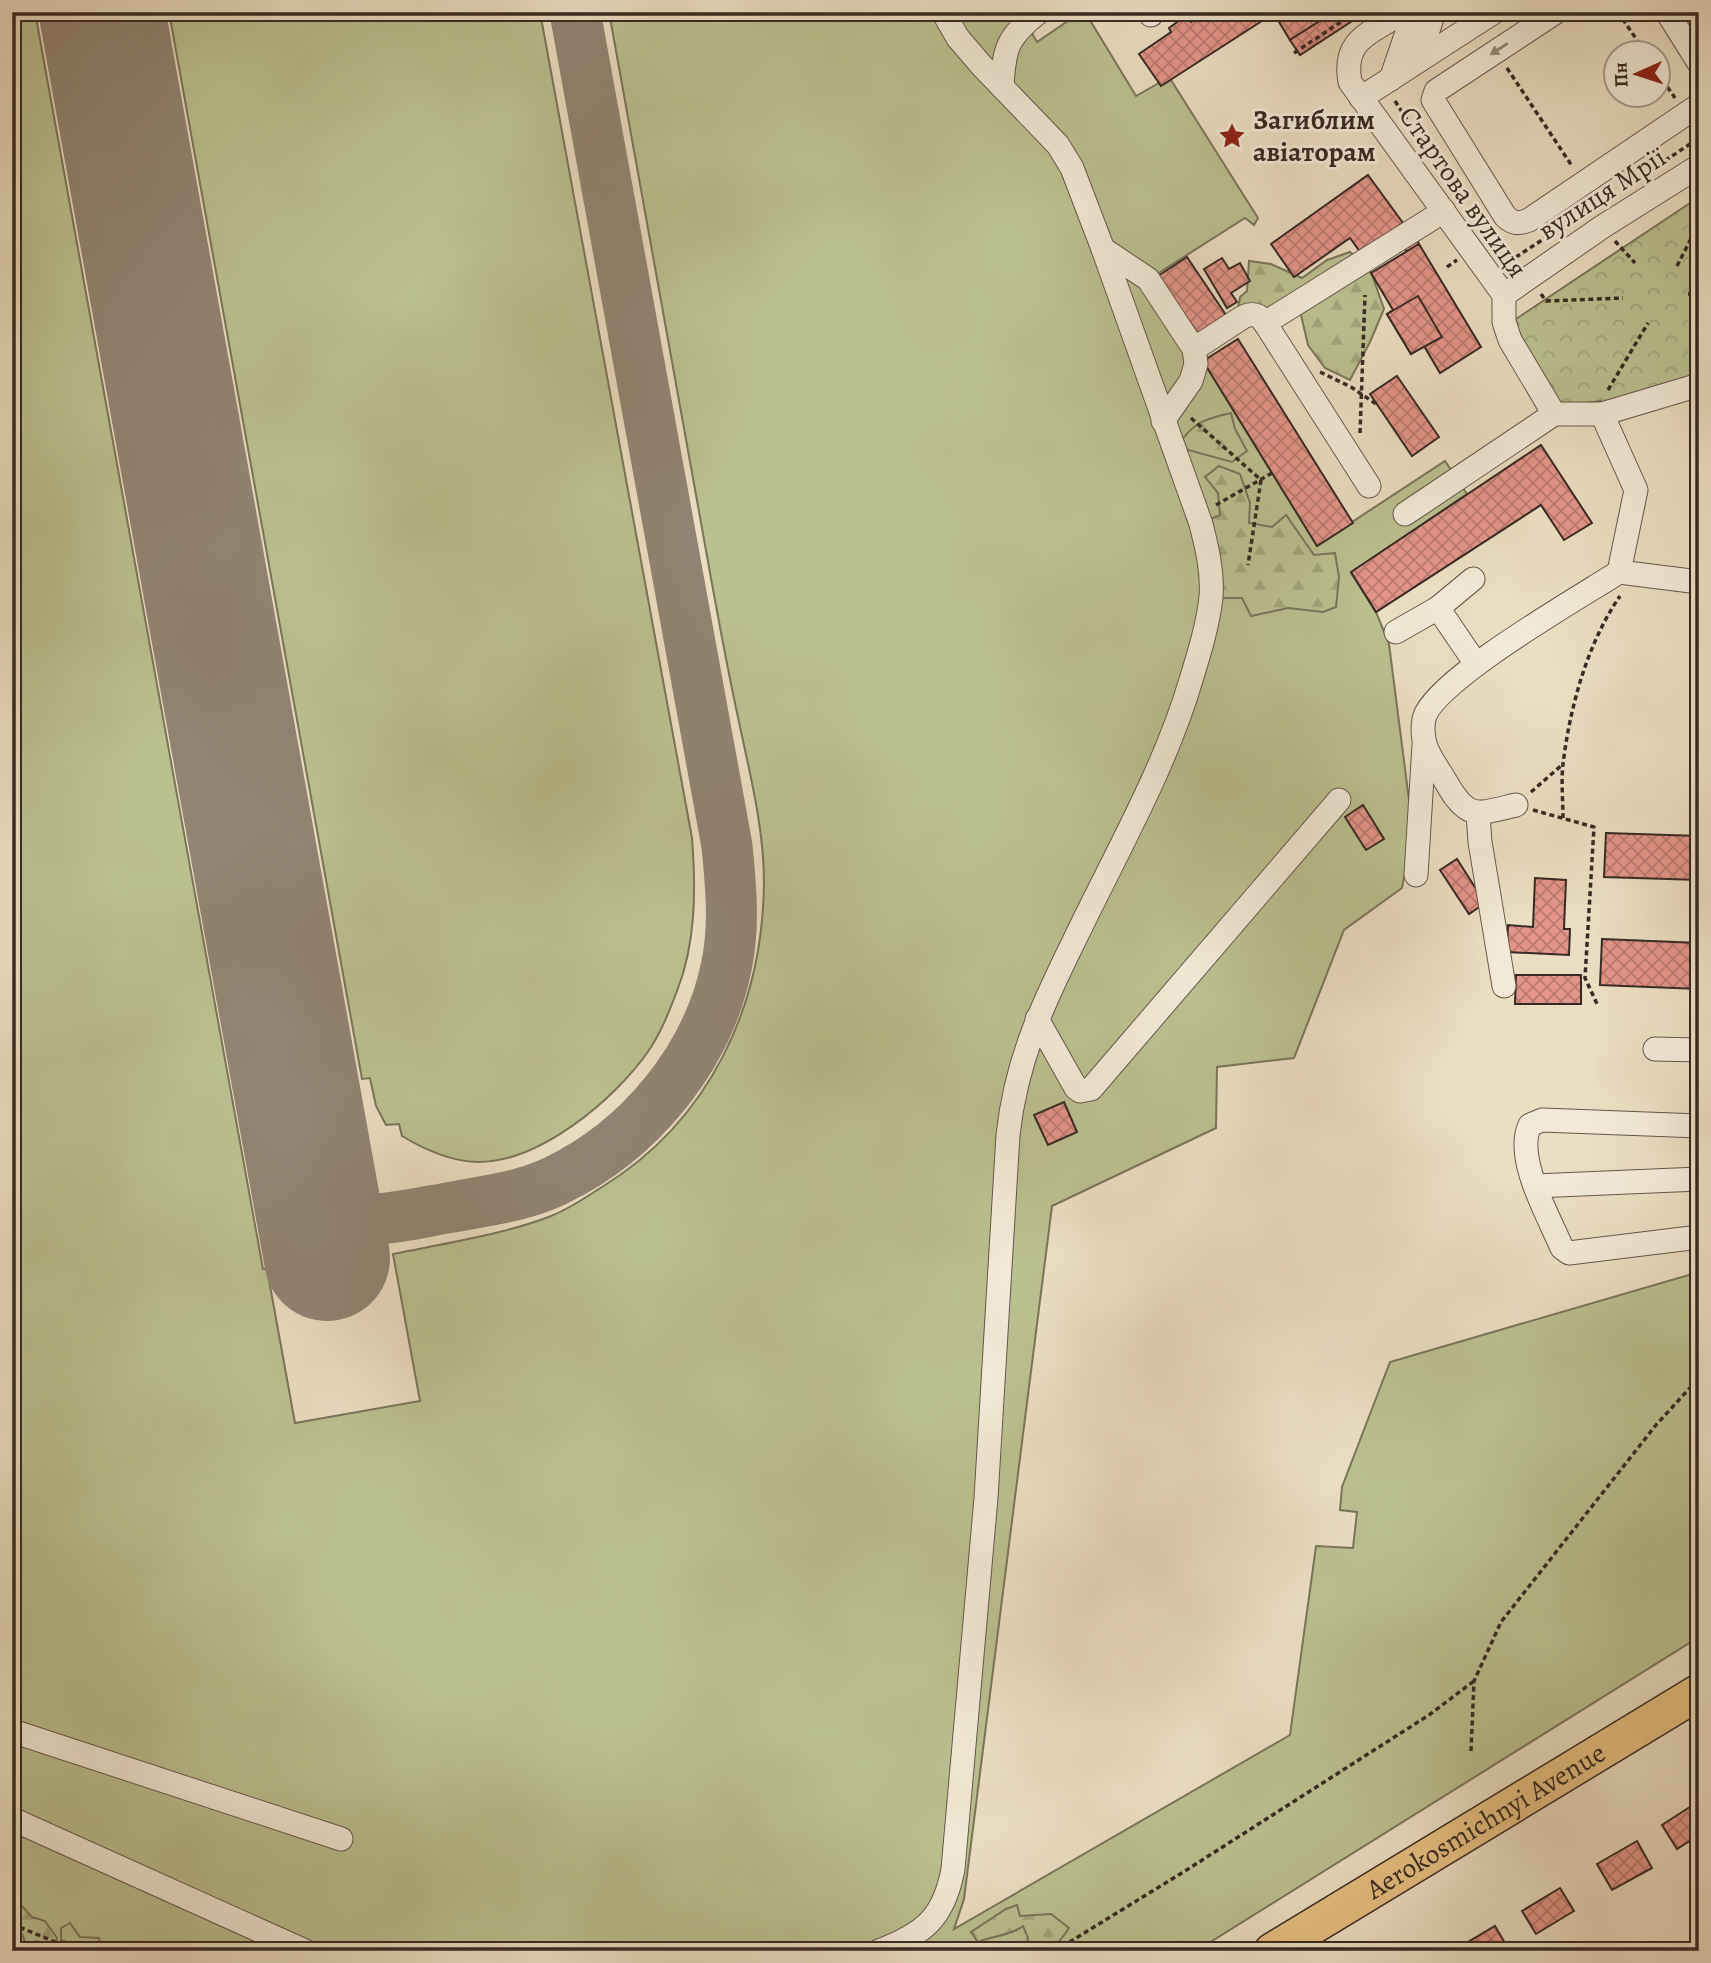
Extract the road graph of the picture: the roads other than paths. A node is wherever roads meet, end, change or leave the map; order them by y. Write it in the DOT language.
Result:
graph roads {
  1 [pos="943,12"];
  2 [pos="1039,12"];
  3 [pos="1403,12"];
  4 [pos="1414,12"];
  5 [pos="1434,12"];
  6 [pos="1494,12"];
  7 [pos="1556,12"];
  8 [pos="1667,12"];
  9 [pos="1418,61"];
  10 [pos="1699,63"];
  11 [pos="1002,87"];
  12 [pos="1391,87"];
  13 [pos="1356,90"];
  14 [pos="1688,104"];
  15 [pos="1699,166"];
  16 [pos="1444,211"];
  17 [pos="1103,249"];
  18 [pos="1504,295"];
  19 [pos="1265,323"];
  20 [pos="1194,349"];
  21 [pos="1699,385"];
  22 [pos="1169,413"];
  23 [pos="1554,414"];
  24 [pos="1602,414"];
  25 [pos="1369,486"];
  26 [pos="1405,514"];
  27 [pos="1627,573"];
  28 [pos="1473,579"];
  29 [pos="1699,582"];
  30 [pos="1438,608"];
  31 [pos="1396,632"];
  32 [pos="1476,664"];
  33 [pos="1424,746"];
  34 [pos="1339,800"];
  35 [pos="1516,805"];
  36 [pos="1478,814"];
  37 [pos="1416,875"];
  38 [pos="1504,986"];
  39 [pos="1037,1019"];
  40 [pos="1655,1049"];
  41 [pos="1699,1050"];
  42 [pos="1699,1126"];
  43 [pos="1699,1179"];
  44 [pos="1535,1186"];
  45 [pos="1699,1237"];
  46 [pos="1699,1692"];
  47 [pos="12,1731"];
  48 [pos="12,1819"];
  49 [pos="341,1839"];
  50 [pos="305,1951"];
  51 [pos="879,1951"];
  52 [pos="1272,1951"];
  1 -- 11 [label="street"];
  2 -- 11 [label="street"];
  3 -- 13 [label="street"];
  4 -- 12 [label="street"];
  5 -- 9 [label="street"];
  6 -- 9 [label="street"];
  7 -- 14 [label="street, one-way"];
  8 -- 10 [label="street"];
  9 -- 12 [label="street"];
  11 -- 17 [label="street"];
  12 -- 13 [label="street"];
  13 -- 16 [label="street, Стартова вулиця"];
  15 -- 18 [label="street, вулиця Мрії"];
  16 -- 18 [label="street, Стартова вулиця"];
  16 -- 19 [label="street"];
  17 -- 20 [label="street"];
  17 -- 22 [label="street"];
  18 -- 23 [label="street, Стартова вулиця"];
  19 -- 20 [label="street"];
  19 -- 25 [label="street"];
  20 -- 22 [label="street"];
  21 -- 24 [label="street"];
  22 -- 39 [label="street"];
  23 -- 24 [label="street"];
  23 -- 26 [label="street"];
  24 -- 27 [label="street"];
  27 -- 29 [label="street"];
  27 -- 32 [label="street"];
  28 -- 30 [label="street"];
  30 -- 31 [label="street"];
  30 -- 32 [label="street"];
  32 -- 33 [label="street"];
  33 -- 36 [label="street"];
  33 -- 37 [label="street"];
  34 -- 39 [label="street"];
  35 -- 36 [label="street"];
  36 -- 38 [label="street"];
  39 -- 51 [label="street"];
  40 -- 41 [label="street"];
  42 -- 44 [label="street"];
  43 -- 44 [label="street"];
  44 -- 45 [label="street"];
  46 -- 52 [label="highway, Aerokosmichnyi Avenue"];
  47 -- 49 [label="street"];
  48 -- 50 [label="street"];
}
